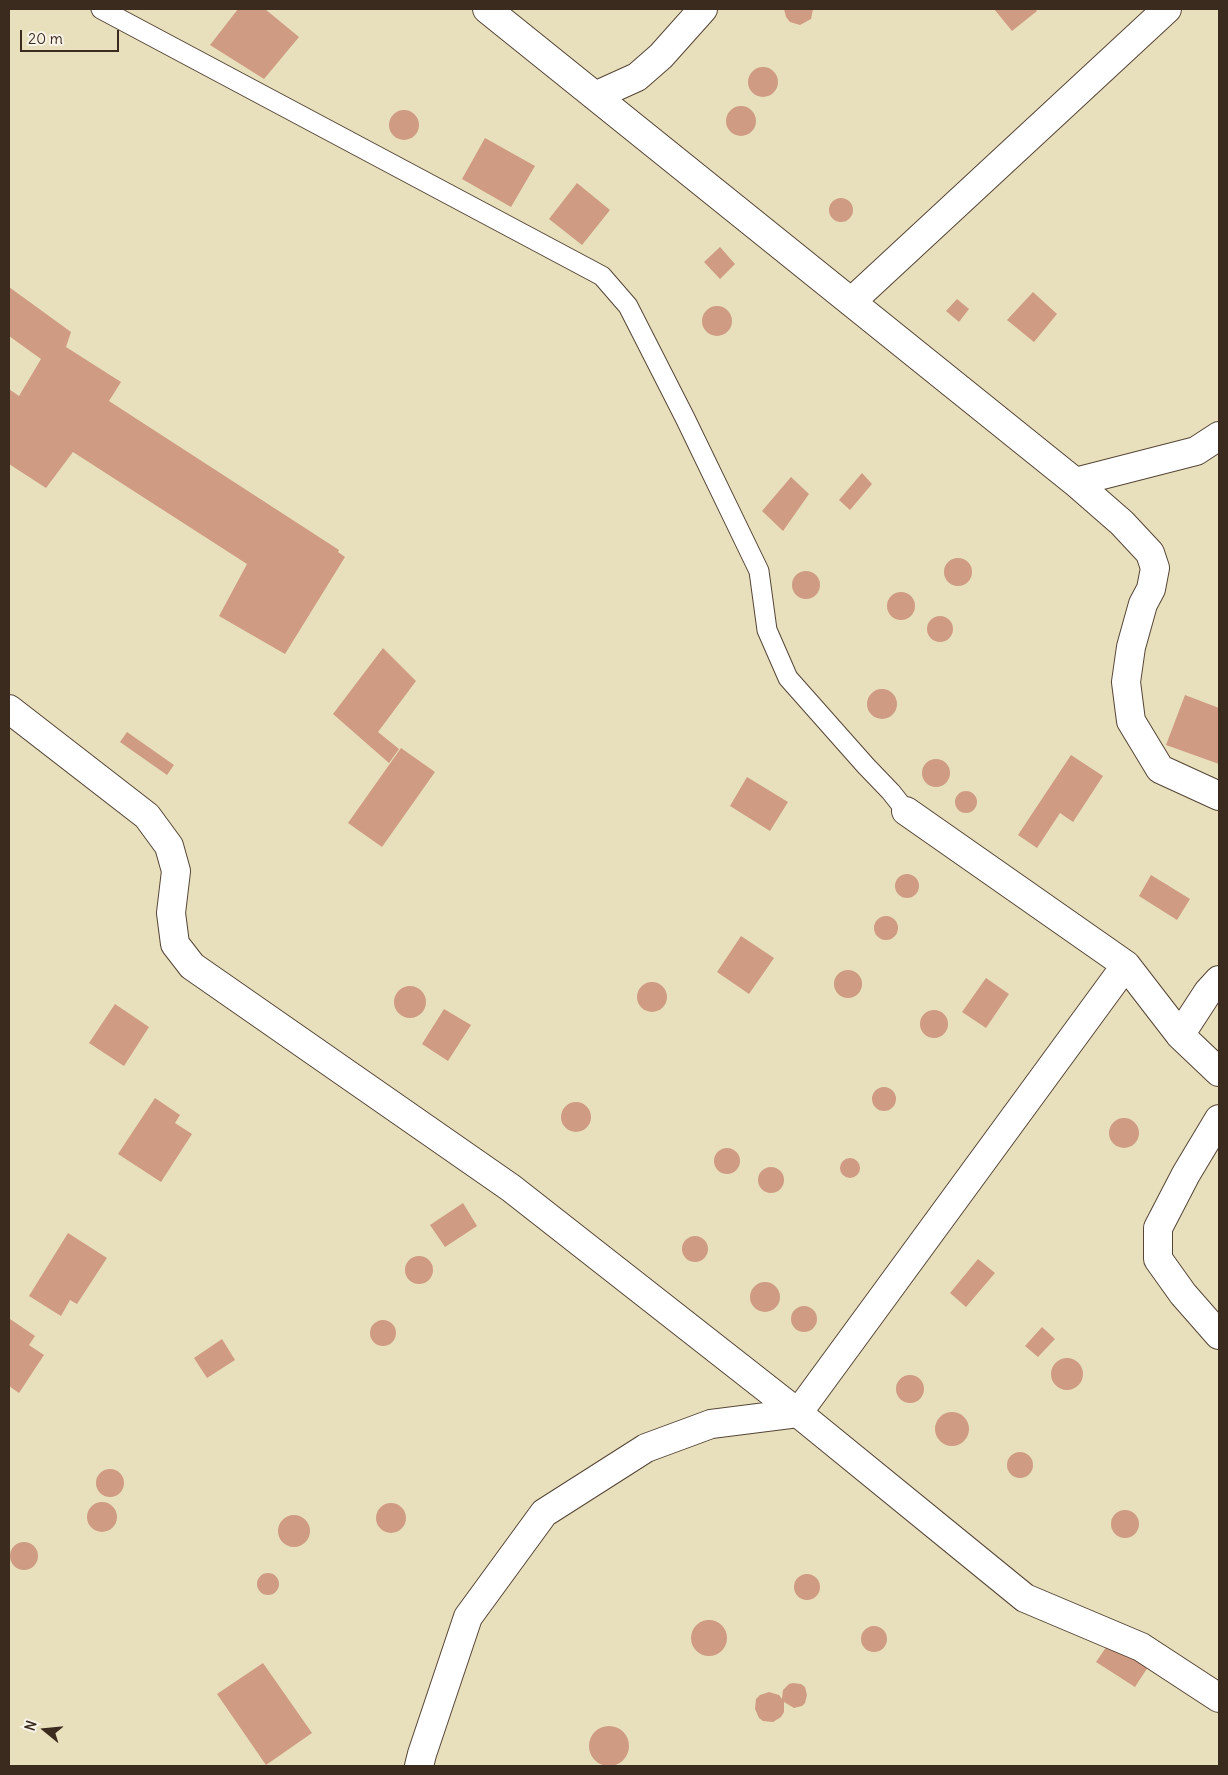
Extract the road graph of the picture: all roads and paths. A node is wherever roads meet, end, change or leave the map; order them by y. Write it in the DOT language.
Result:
graph roads {
  1 [pos="101,9"];
  2 [pos="487,9"];
  3 [pos="703,9"];
  4 [pos="1167,9"];
  5 [pos="595,96"];
  6 [pos="851,302"];
  7 [pos="1219,436"];
  8 [pos="1075,482"];
  9 [pos="9,709"];
  10 [pos="1219,796"];
  11 [pos="906,811"];
  12 [pos="1126,965"];
  13 [pos="1219,980"];
  14 [pos="1180,1035"];
  15 [pos="1219,1072"];
  16 [pos="1219,1119"];
  17 [pos="1219,1335"];
  18 [pos="798,1413"];
  19 [pos="1219,1698"];
  20 [pos="420,1766"];
  1 -- 11 [label="lane"];
  2 -- 5 [label="street"];
  3 -- 5 [label="street"];
  4 -- 6 [label="street"];
  5 -- 6 [label="street"];
  6 -- 8 [label="street"];
  7 -- 8 [label="street"];
  8 -- 10 [label="street"];
  9 -- 18 [label="street"];
  11 -- 12 [label="street"];
  12 -- 14 [label="street"];
  12 -- 18 [label="street"];
  13 -- 14 [label="street"];
  14 -- 15 [label="street"];
  16 -- 17 [label="street"];
  18 -- 19 [label="street"];
  18 -- 20 [label="street"];
}
